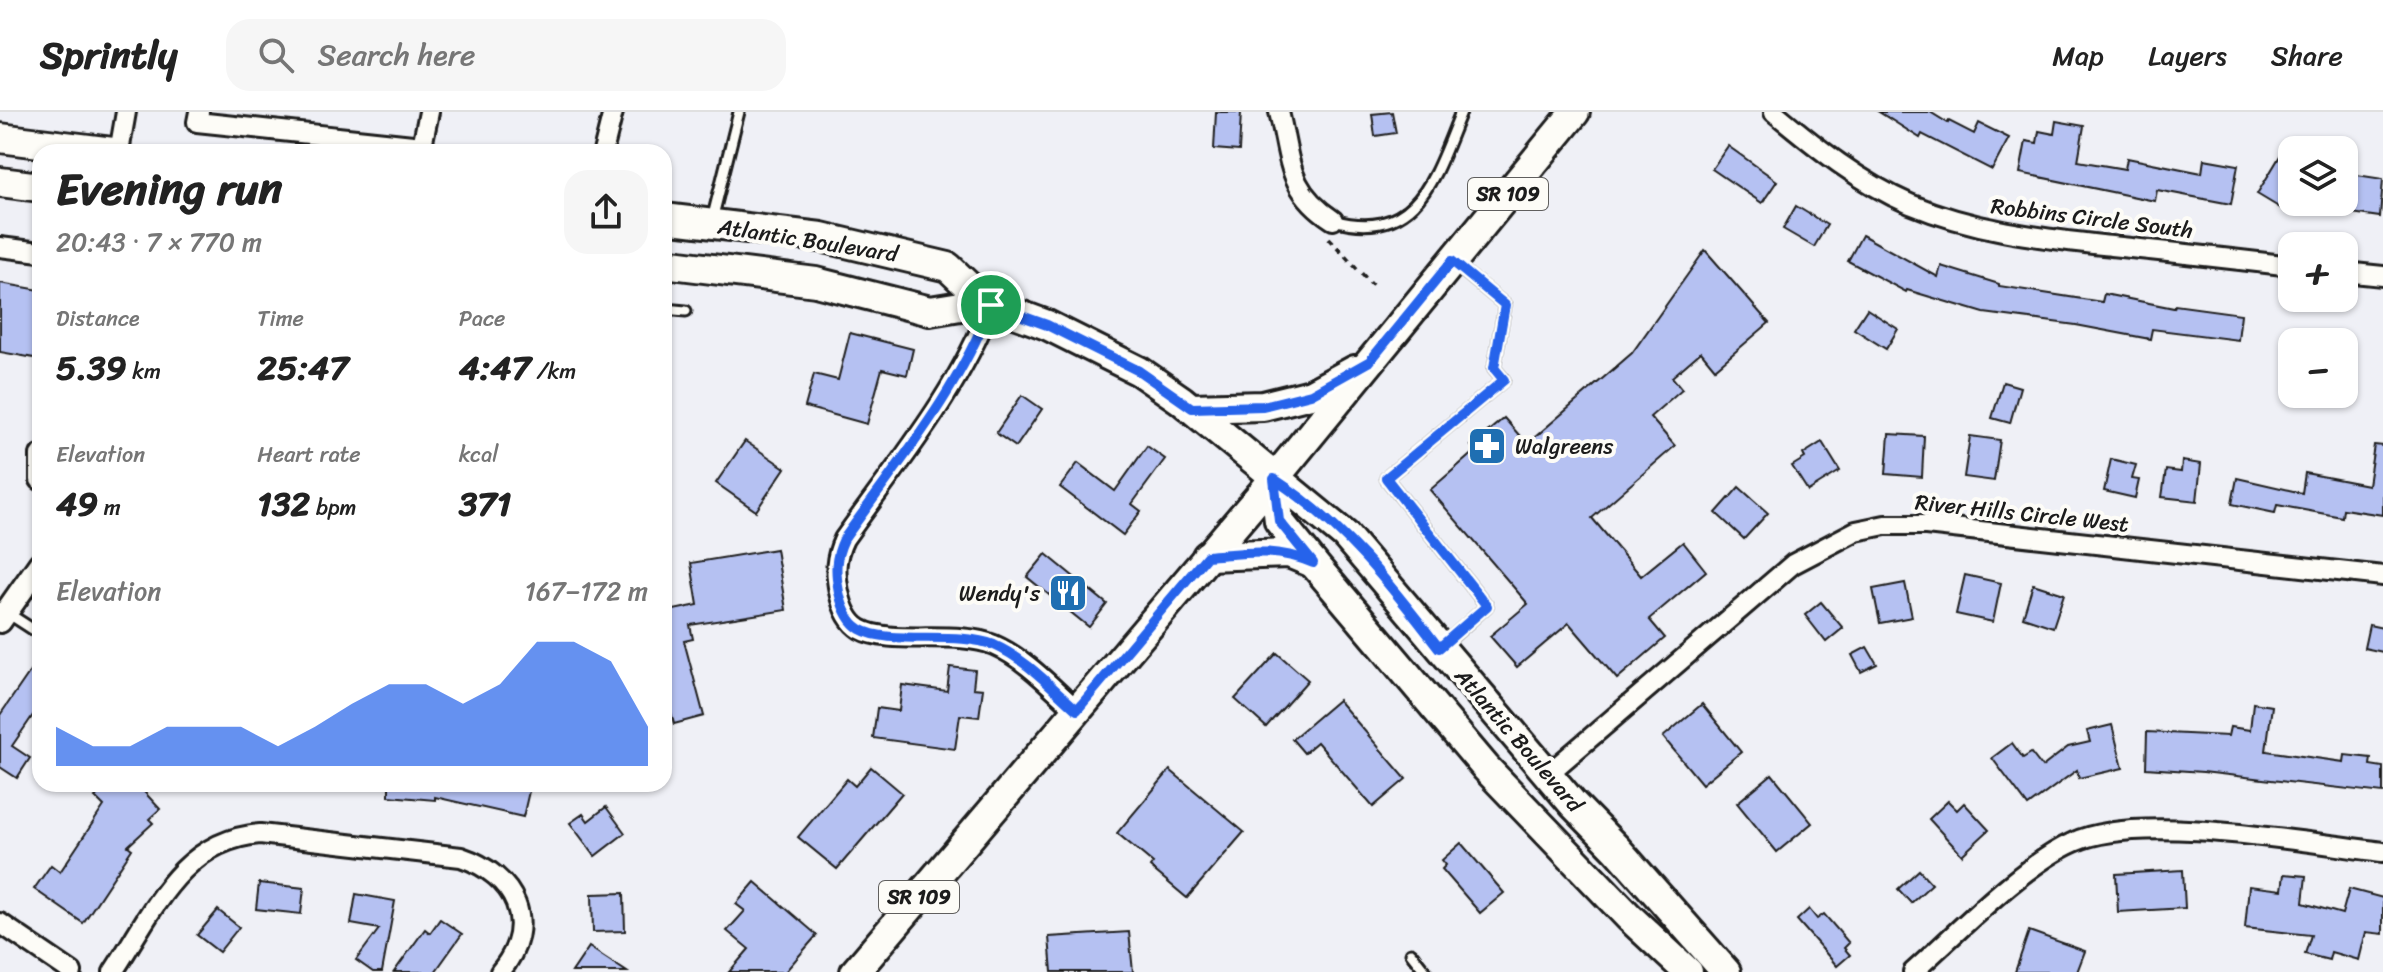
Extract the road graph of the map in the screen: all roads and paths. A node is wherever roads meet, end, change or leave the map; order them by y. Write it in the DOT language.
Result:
graph roads {
  1 [pos="126,112"];
  2 [pos="199,112"];
  3 [pos="429,112"];
  4 [pos="613,112"];
  5 [pos="739,112"];
  6 [pos="1279,112"];
  7 [pos="1461,112"];
  8 [pos="1575,112"];
  9 [pos="1774,112"];
  10 [pos="0,138"];
  11 [pos="310,143"];
  12 [pos="48,144"];
  13 [pos="120,144"];
  14 [pos="347,144"];
  15 [pos="422,144"];
  16 [pos="605,144"];
  17 [pos="0,182"];
  18 [pos="32,186"];
  19 [pos="672,219"];
  20 [pos="1333,220"];
  21 [pos="712,224"];
  22 [pos="0,247"];
  23 [pos="32,251"];
  24 [pos="1452,261"];
  25 [pos="672,264"];
  26 [pos="2278,264"];
  27 [pos="2358,273"];
  28 [pos="2383,276"];
  29 [pos="1372,285"];
  30 [pos="988,304"];
  31 [pos="672,310"];
  32 [pos="686,311"];
  33 [pos="1370,361"];
  34 [pos="1192,408"];
  35 [pos="1274,479"];
  36 [pos="1207,556"];
  37 [pos="1313,563"];
  38 [pos="32,575"];
  39 [pos="2383,576"];
  40 [pos="3,616"];
  41 [pos="32,630"];
  42 [pos="1439,648"];
  43 [pos="1077,710"];
  44 [pos="1548,774"];
  45 [pos="2383,852"];
  46 [pos="0,923"];
  47 [pos="1411,953"];
  48 [pos="72,972"];
  49 [pos="113,972"];
  50 [pos="500,972"];
  51 [pos="855,972"];
  52 [pos="1426,972"];
  53 [pos="1688,972"];
  54 [pos="1726,972"];
  55 [pos="1913,972"];
  1 -- 13 [label="street"];
  2 -- 11 [label="street"];
  3 -- 15 [label="street"];
  4 -- 16 [label="street"];
  5 -- 21 [label="lane"];
  6 -- 20 [label="street"];
  7 -- 20 [label="lane"];
  8 -- 24 [label="main road, SR 109"];
  9 -- 26 [label="street, Robbins Circle South"];
  10 -- 12 [label="main road"];
  11 -- 14 [label="street"];
  17 -- 18 [label="main road"];
  19 -- 21 [label="main road, Atlantic Boulevard"];
  20 -- 29 [label="path"];
  21 -- 30 [label="main road, Atlantic Boulevard"];
  22 -- 23 [label="street"];
  24 -- 33 [label="main road, SR 109"];
  24 -- 42 [label="lane"];
  25 -- 30 [label="main road, Atlantic Boulevard"];
  27 -- 28 [label="street"];
  30 -- 34 [label="main road, Atlantic Boulevard"];
  30 -- 43 [label="street"];
  31 -- 32 [label="lane"];
  33 -- 34 [label="main road"];
  33 -- 35 [label="main road, SR 109"];
  34 -- 35 [label="main road, Atlantic Boulevard"];
  35 -- 36 [label="main road, SR 109"];
  35 -- 37 [label="main road, Atlantic Boulevard"];
  35 -- 42 [label="main road, Atlantic Boulevard"];
  36 -- 37 [label="main road"];
  36 -- 43 [label="main road, SR 109"];
  37 -- 53 [label="main road, Atlantic Boulevard"];
  38 -- 40 [label="street"];
  39 -- 44 [label="street, River Hills Circle West"];
  40 -- 41 [label="lane"];
  42 -- 44 [label="main road, Atlantic Boulevard"];
  43 -- 51 [label="main road, SR 109"];
  44 -- 54 [label="main road, Atlantic Boulevard"];
  45 -- 55 [label="street"];
  46 -- 48 [label="street"];
  47 -- 52 [label="lane"];
  49 -- 50 [label="street"];
}
